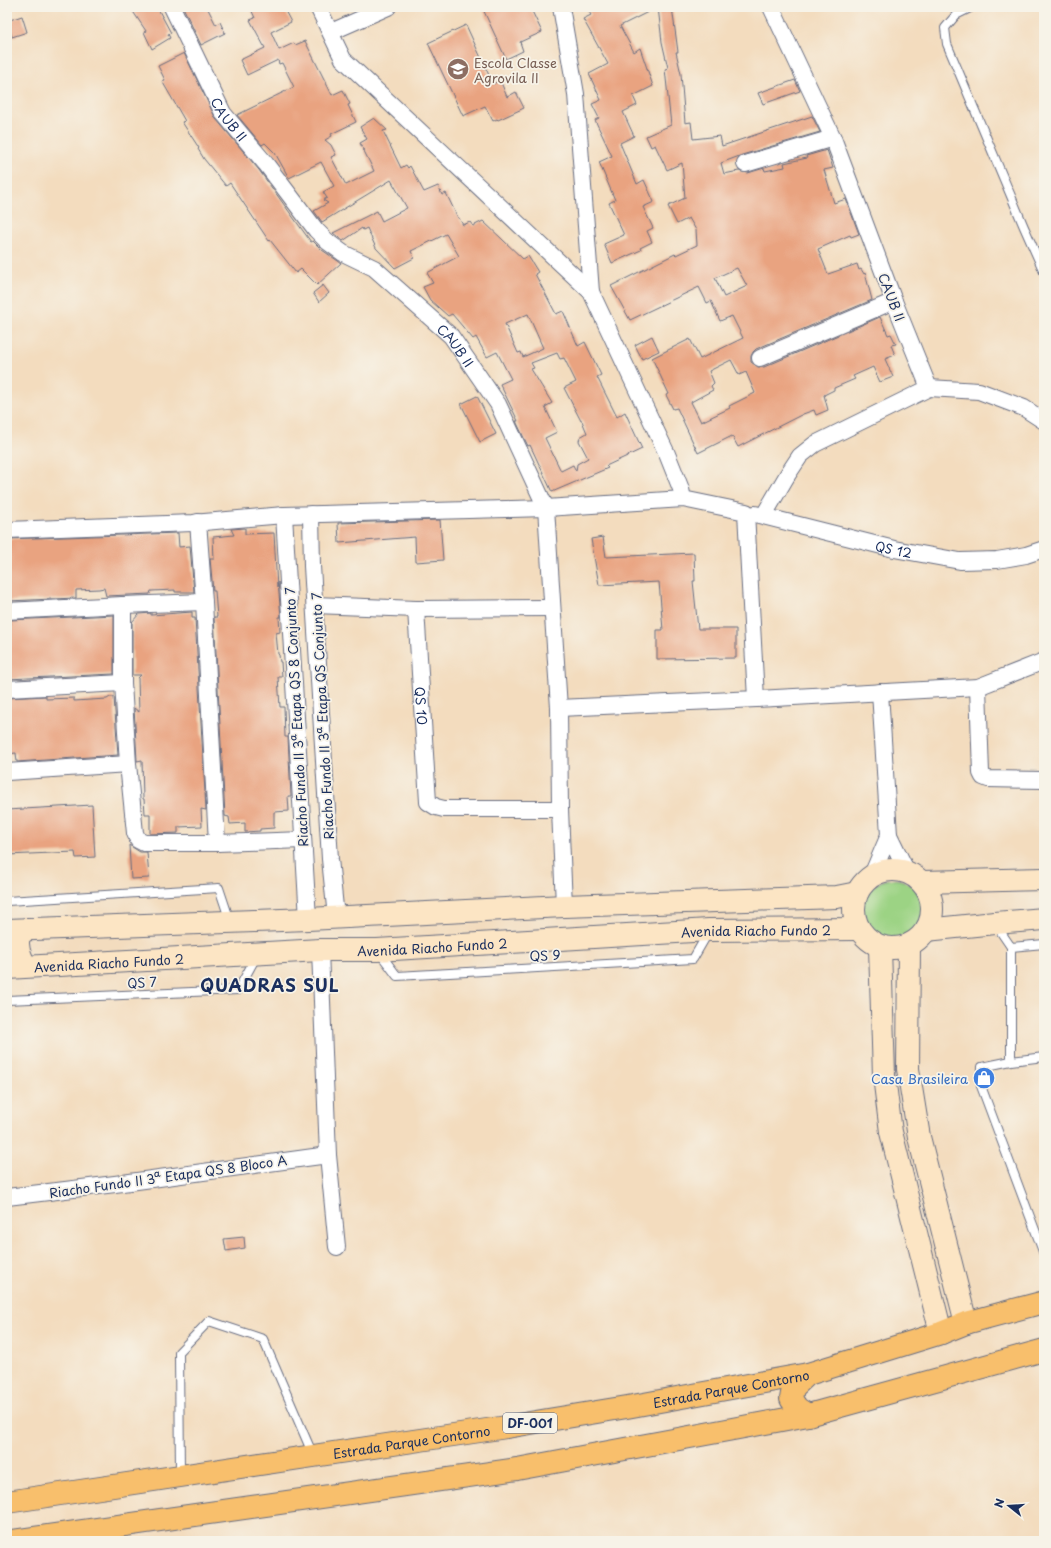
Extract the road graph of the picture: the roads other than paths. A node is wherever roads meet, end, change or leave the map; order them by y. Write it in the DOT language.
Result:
graph roads {
  1 [pos="172,7"];
  2 [pos="318,7"];
  3 [pos="388,7"];
  4 [pos="561,7"];
  5 [pos="771,7"];
  6 [pos="972,7"];
  7 [pos="331,32"];
  8 [pos="832,138"];
  9 [pos="745,164"];
  10 [pos="1044,272"];
  11 [pos="591,292"];
  12 [pos="894,301"];
  13 [pos="760,358"];
  14 [pos="930,388"];
  15 [pos="1044,421"];
  16 [pos="683,499"];
  17 [pos="546,508"];
  18 [pos="746,512"];
  19 [pos="311,514"];
  20 [pos="284,515"];
  21 [pos="764,515"];
  22 [pos="198,522"];
  23 [pos="7,530"];
  24 [pos="1044,549"];
  25 [pos="312,566"];
  26 [pos="287,568"];
  27 [pos="204,602"];
  28 [pos="123,605"];
  29 [pos="315,605"];
  30 [pos="552,608"];
  31 [pos="416,609"];
  32 [pos="7,611"];
  33 [pos="1044,661"];
  34 [pos="123,683"];
  35 [pos="978,687"];
  36 [pos="7,689"];
  37 [pos="880,692"];
  38 [pos="756,699"];
  39 [pos="559,708"];
  40 [pos="128,764"];
  41 [pos="7,772"];
  42 [pos="1044,780"];
  43 [pos="560,809"];
  44 [pos="889,835"];
  45 [pos="303,840"];
  46 [pos="217,843"];
  47 [pos="330,860"];
  48 [pos="305,864"];
  49 [pos="872,875"];
  50 [pos="914,877"];
  51 [pos="1044,879"];
  52 [pos="857,893"];
  53 [pos="7,901"];
  54 [pos="564,906"];
  55 [pos="336,917"];
  56 [pos="308,919"];
  57 [pos="1044,919"];
  58 [pos="230,922"];
  59 [pos="995,923"];
  60 [pos="859,929"];
  61 [pos="17,930"];
  62 [pos="926,930"];
  63 [pos="1044,944"];
  64 [pos="908,945"];
  65 [pos="880,947"];
  66 [pos="1011,947"];
  67 [pos="320,950"];
  68 [pos="258,954"];
  69 [pos="16,967"];
  70 [pos="7,1000"];
  71 [pos="1044,1057"];
  72 [pos="1011,1061"];
  73 [pos="328,1155"];
  74 [pos="7,1197"];
  75 [pos="337,1246"];
  76 [pos="1044,1254"];
  77 [pos="1044,1302"];
  78 [pos="966,1323"];
  79 [pos="941,1333"];
  80 [pos="1044,1350"];
  81 [pos="808,1374"];
  82 [pos="808,1414"];
  83 [pos="313,1456"];
  84 [pos="180,1476"];
  85 [pos="7,1502"];
  86 [pos="13,1541"];
  1 -- 17 [label="street, CAUB II"];
  2 -- 7 [label="street"];
  3 -- 7 [label="street"];
  4 -- 11 [label="street"];
  5 -- 8 [label="street, CAUB II"];
  6 -- 10 [label="lane"];
  7 -- 11 [label="street"];
  8 -- 9 [label="street"];
  8 -- 12 [label="street, CAUB II"];
  11 -- 16 [label="street"];
  12 -- 13 [label="street"];
  12 -- 14 [label="street, CAUB II"];
  14 -- 15 [label="street"];
  14 -- 21 [label="street"];
  16 -- 17 [label="street, QS 12"];
  16 -- 18 [label="street, QS 12"];
  17 -- 19 [label="street"];
  17 -- 30 [label="street"];
  18 -- 21 [label="street, QS 12"];
  18 -- 38 [label="street"];
  19 -- 20 [label="street"];
  19 -- 25 [label="street, Riacho Fundo II 3ª Etapa QS Conjunto 7"];
  20 -- 22 [label="street"];
  20 -- 26 [label="street, Riacho Fundo II 3ª Etapa QS 8 Conjunto 7"];
  21 -- 24 [label="street, QS 12"];
  22 -- 23 [label="street"];
  22 -- 27 [label="street"];
  25 -- 26 [label="street"];
  25 -- 29 [label="street, Riacho Fundo II 3ª Etapa QS Conjunto 7"];
  26 -- 45 [label="street, Riacho Fundo II 3ª Etapa QS 8 Conjunto 7"];
  27 -- 28 [label="street"];
  27 -- 46 [label="street"];
  28 -- 32 [label="street"];
  28 -- 34 [label="street"];
  29 -- 31 [label="street"];
  29 -- 47 [label="street, Riacho Fundo II 3ª Etapa QS Conjunto 7"];
  30 -- 31 [label="street"];
  30 -- 39 [label="street"];
  31 -- 43 [label="street, QS 10"];
  33 -- 35 [label="street"];
  34 -- 36 [label="street"];
  34 -- 40 [label="street"];
  35 -- 37 [label="street"];
  35 -- 42 [label="street"];
  37 -- 38 [label="street"];
  37 -- 44 [label="street"];
  38 -- 39 [label="street"];
  39 -- 43 [label="street"];
  40 -- 41 [label="street"];
  40 -- 46 [label="street"];
  43 -- 54 [label="street"];
  44 -- 49 [label="street"];
  44 -- 50 [label="street"];
  45 -- 46 [label="street"];
  45 -- 48 [label="street, Riacho Fundo II 3ª Etapa QS 8 Conjunto 7"];
  47 -- 48 [label="street"];
  47 -- 55 [label="street, Riacho Fundo II 3ª Etapa QS Conjunto 7"];
  48 -- 56 [label="street, Riacho Fundo II 3ª Etapa QS 8 Conjunto 7"];
  49 -- 50 [label="main road"];
  49 -- 52 [label="main road"];
  50 -- 51 [label="main road"];
  50 -- 62 [label="main road"];
  52 -- 54 [label="main road"];
  52 -- 60 [label="main road"];
  53 -- 58 [label="lane"];
  54 -- 55 [label="main road"];
  55 -- 56 [label="main road"];
  56 -- 58 [label="main road"];
  57 -- 59 [label="main road"];
  58 -- 61 [label="main road"];
  59 -- 62 [label="main road"];
  59 -- 66 [label="lane"];
  60 -- 65 [label="main road"];
  60 -- 67 [label="main road, Avenida Riacho Fundo 2"];
  61 -- 69 [label="main road"];
  62 -- 64 [label="main road"];
  63 -- 66 [label="lane"];
  64 -- 65 [label="main road"];
  64 -- 78 [label="main road"];
  65 -- 79 [label="main road"];
  66 -- 72 [label="lane"];
  67 -- 68 [label="main road, Avenida Riacho Fundo 2"];
  67 -- 73 [label="street"];
  68 -- 69 [label="main road, Avenida Riacho Fundo 2"];
  68 -- 70 [label="lane, QS 7"];
  71 -- 72 [label="lane"];
  72 -- 76 [label="lane"];
  73 -- 74 [label="street, Riacho Fundo II 3ª Etapa QS 8 Bloco A"];
  73 -- 75 [label="street"];
  77 -- 78 [label="highway, Estrada Parque Contorno / DF-001"];
  78 -- 79 [label="highway, Estrada Parque Contorno / DF-001"];
  79 -- 81 [label="highway, Estrada Parque Contorno / DF-001"];
  80 -- 82 [label="highway"];
  81 -- 82 [label="highway"];
  81 -- 83 [label="highway, Estrada Parque Contorno / DF-001"];
  82 -- 86 [label="highway"];
  83 -- 84 [label="highway, Estrada Parque Contorno / DF-001"];
  83 -- 84 [label="lane"];
  84 -- 85 [label="highway, Estrada Parque Contorno / DF-001"];
}
